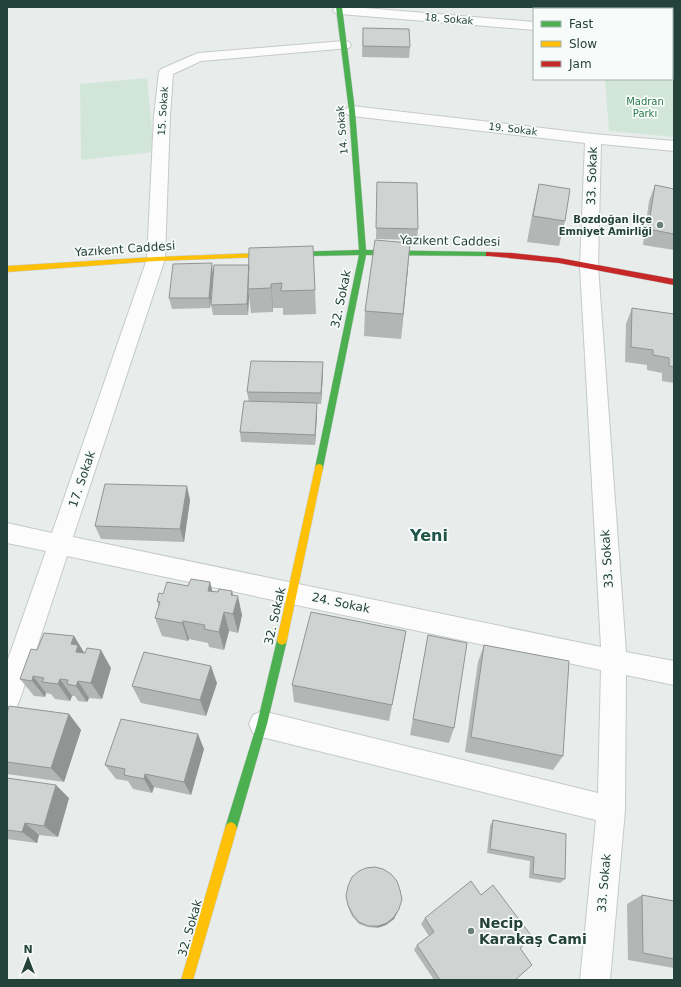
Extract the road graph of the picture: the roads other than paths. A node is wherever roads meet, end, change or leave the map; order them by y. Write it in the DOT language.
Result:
graph roads {
  1 [pos="339,8"];
  2 [pos="533,26"];
  3 [pos="344,45"];
  4 [pos="352,111"];
  5 [pos="593,139"];
  6 [pos="674,146"];
  7 [pos="363,252"];
  8 [pos="156,259"];
  9 [pos="589,266"];
  10 [pos="7,269"];
  11 [pos="674,282"];
  12 [pos="7,533"];
  13 [pos="61,543"];
  14 [pos="293,592"];
  15 [pos="614,662"];
  16 [pos="674,673"];
  17 [pos="7,699"];
  18 [pos="262,724"];
  19 [pos="611,810"];
  20 [pos="187,980"];
  21 [pos="595,980"];
  1 -- 2 [label="street, 18. Sokak"];
  1 -- 3 [label="street, 14. Sokak"];
  3 -- 4 [label="street, 14. Sokak"];
  3 -- 8 [label="street, 15. Sokak"];
  4 -- 5 [label="street, 19. Sokak"];
  4 -- 7 [label="street, 14. Sokak"];
  5 -- 6 [label="street, 19. Sokak"];
  5 -- 9 [label="street, 33. Sokak"];
  7 -- 8 [label="street, Yazıkent Caddesi"];
  7 -- 9 [label="street, Yazıkent Caddesi"];
  7 -- 14 [label="street, 32. Sokak"];
  8 -- 10 [label="street, Yazıkent Caddesi"];
  8 -- 13 [label="street, 17. Sokak"];
  9 -- 11 [label="street, Yazıkent Caddesi"];
  9 -- 15 [label="street, 33. Sokak"];
  12 -- 13 [label="street, 24. Sokak"];
  13 -- 14 [label="street, 24. Sokak"];
  13 -- 17 [label="street, 17. Sokak"];
  14 -- 15 [label="street, 24. Sokak"];
  14 -- 18 [label="street, 32. Sokak"];
  15 -- 16 [label="street, 24. Sokak"];
  15 -- 19 [label="street, 33. Sokak"];
  18 -- 19 [label="street"];
  18 -- 20 [label="street, 32. Sokak"];
  19 -- 21 [label="street, 33. Sokak"];
}
